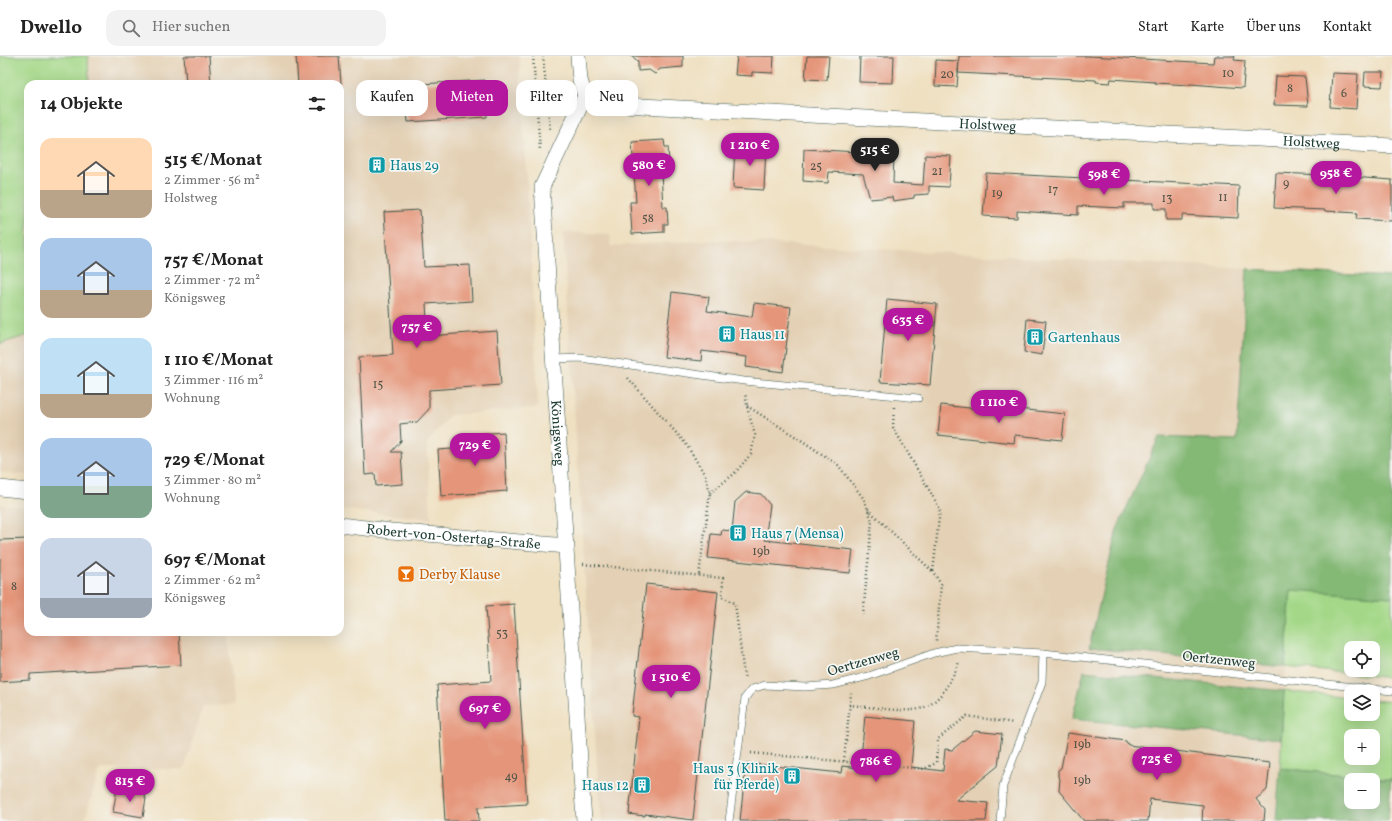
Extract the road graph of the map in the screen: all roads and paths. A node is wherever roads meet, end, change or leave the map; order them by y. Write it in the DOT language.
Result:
graph roads {
  1 [pos="533,56"];
  2 [pos="543,56"];
  3 [pos="578,56"];
  4 [pos="585,96"];
  5 [pos="638,106"];
  6 [pos="550,134"];
  7 [pos="1392,146"];
  8 [pos="540,156"];
  9 [pos="554,359"];
  10 [pos="621,364"];
  11 [pos="744,381"];
  12 [pos="895,395"];
  13 [pos="918,398"];
  14 [pos="747,406"];
  15 [pos="0,488"];
  16 [pos="24,491"];
  17 [pos="710,493"];
  18 [pos="867,508"];
  19 [pos="344,525"];
  20 [pos="567,546"];
  21 [pos="568,562"];
  22 [pos="933,572"];
  23 [pos="699,575"];
  24 [pos="863,615"];
  25 [pos="961,648"];
  26 [pos="934,653"];
  27 [pos="1043,653"];
  28 [pos="852,680"];
  29 [pos="752,689"];
  30 [pos="1392,691"];
  31 [pos="849,705"];
  32 [pos="1026,724"];
  33 [pos="738,752"];
  34 [pos="844,761"];
  35 [pos="584,821"];
  36 [pos="729,821"];
  37 [pos="1000,821"];
  1 -- 8 [label="path"];
  2 -- 6 [label="path"];
  3 -- 4 [label="street"];
  4 -- 9 [label="street, Königsweg"];
  5 -- 7 [label="street, Holstweg"];
  9 -- 10 [label="lane"];
  9 -- 20 [label="street, Königsweg"];
  10 -- 11 [label="lane"];
  10 -- 17 [label="path"];
  11 -- 12 [label="lane"];
  11 -- 14 [label="path"];
  12 -- 13 [label="lane"];
  12 -- 22 [label="path"];
  14 -- 17 [label="path"];
  14 -- 18 [label="path"];
  15 -- 16 [label="street"];
  17 -- 23 [label="path"];
  18 -- 22 [label="path"];
  18 -- 24 [label="path"];
  19 -- 20 [label="street, Robert-von-Ostertag-Straße"];
  20 -- 21 [label="street, Königsweg"];
  21 -- 23 [label="path"];
  21 -- 35 [label="street, Königsweg"];
  22 -- 26 [label="path"];
  23 -- 29 [label="path"];
  25 -- 26 [label="lane, Oertzenweg"];
  25 -- 27 [label="lane, Oertzenweg"];
  25 -- 31 [label="path"];
  26 -- 28 [label="lane, Oertzenweg"];
  27 -- 30 [label="lane, Oertzenweg"];
  27 -- 32 [label="lane"];
  28 -- 29 [label="lane, Oertzenweg"];
  28 -- 31 [label="path"];
  29 -- 33 [label="lane"];
  31 -- 34 [label="path"];
  32 -- 34 [label="path"];
  32 -- 37 [label="lane"];
  33 -- 34 [label="path"];
  33 -- 36 [label="lane"];
}
